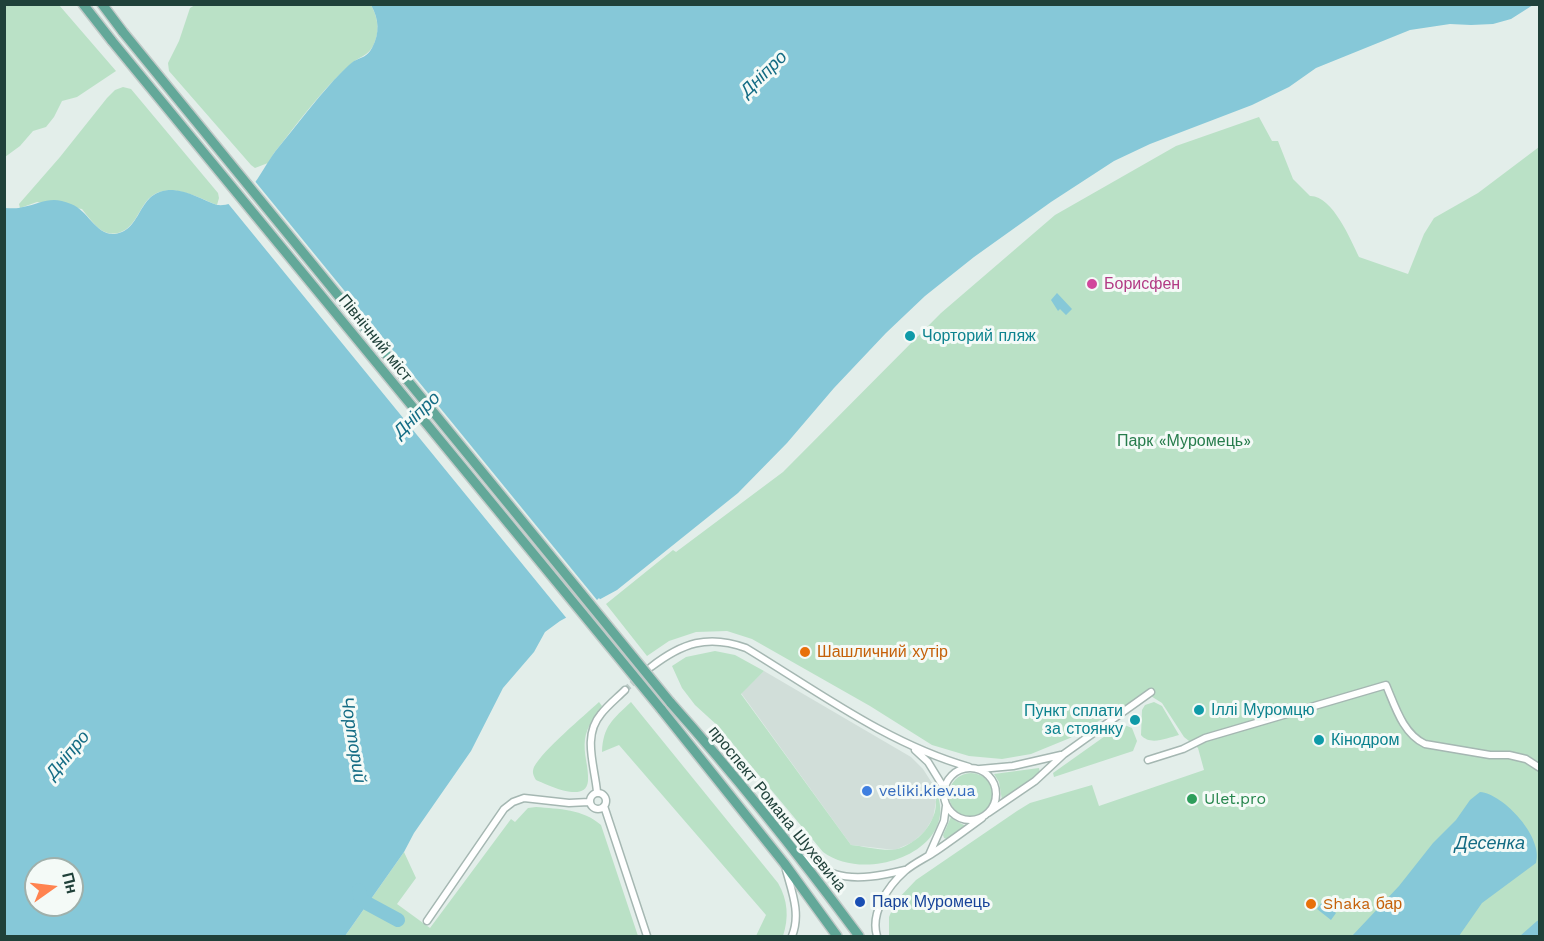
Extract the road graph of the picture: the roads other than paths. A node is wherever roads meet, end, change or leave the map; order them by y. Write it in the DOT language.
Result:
graph roads {
  1 [pos="83,4"];
  2 [pos="102,4"];
  3 [pos="651,667"];
  4 [pos="625,690"];
  5 [pos="1151,692"];
  6 [pos="670,702"];
  7 [pos="661,709"];
  8 [pos="910,746"];
  9 [pos="1064,754"];
  10 [pos="1148,760"];
  11 [pos="969,767"];
  12 [pos="1539,768"];
  13 [pos="980,769"];
  14 [pos="944,789"];
  15 [pos="597,792"];
  16 [pos="589,802"];
  17 [pos="604,806"];
  18 [pos="946,806"];
  19 [pos="988,813"];
  20 [pos="982,818"];
  21 [pos="929,856"];
  22 [pos="801,857"];
  23 [pos="784,863"];
  24 [pos="906,870"];
  25 [pos="427,921"];
  26 [pos="647,936"];
  27 [pos="792,936"];
  28 [pos="837,936"];
  29 [pos="859,936"];
  30 [pos="877,936"];
  1 -- 7 [label="main road, Північний міст, bridge"];
  2 -- 6 [label="main road, Північний міст, bridge"];
  3 -- 8 [label="street"];
  4 -- 15 [label="street"];
  5 -- 9 [label="street"];
  6 -- 22 [label="main road, проспект Романа Шухевича"];
  7 -- 23 [label="main road, проспект Романа Шухевича"];
  8 -- 11 [label="street"];
  8 -- 14 [label="street"];
  9 -- 13 [label="street"];
  9 -- 19 [label="street"];
  10 -- 12 [label="street"];
  11 -- 13 [label="street"];
  11 -- 14 [label="street"];
  13 -- 19 [label="street"];
  14 -- 18 [label="street"];
  15 -- 16 [label="street"];
  15 -- 17 [label="street"];
  16 -- 17 [label="street"];
  16 -- 25 [label="street"];
  17 -- 26 [label="street"];
  18 -- 20 [label="street"];
  18 -- 21 [label="street"];
  19 -- 20 [label="street"];
  20 -- 21 [label="street"];
  21 -- 24 [label="street"];
  22 -- 24 [label="street"];
  22 -- 29 [label="main road, проспект Романа Шухевича"];
  23 -- 27 [label="street"];
  23 -- 28 [label="main road, проспект Романа Шухевича"];
  24 -- 30 [label="street"];
}
